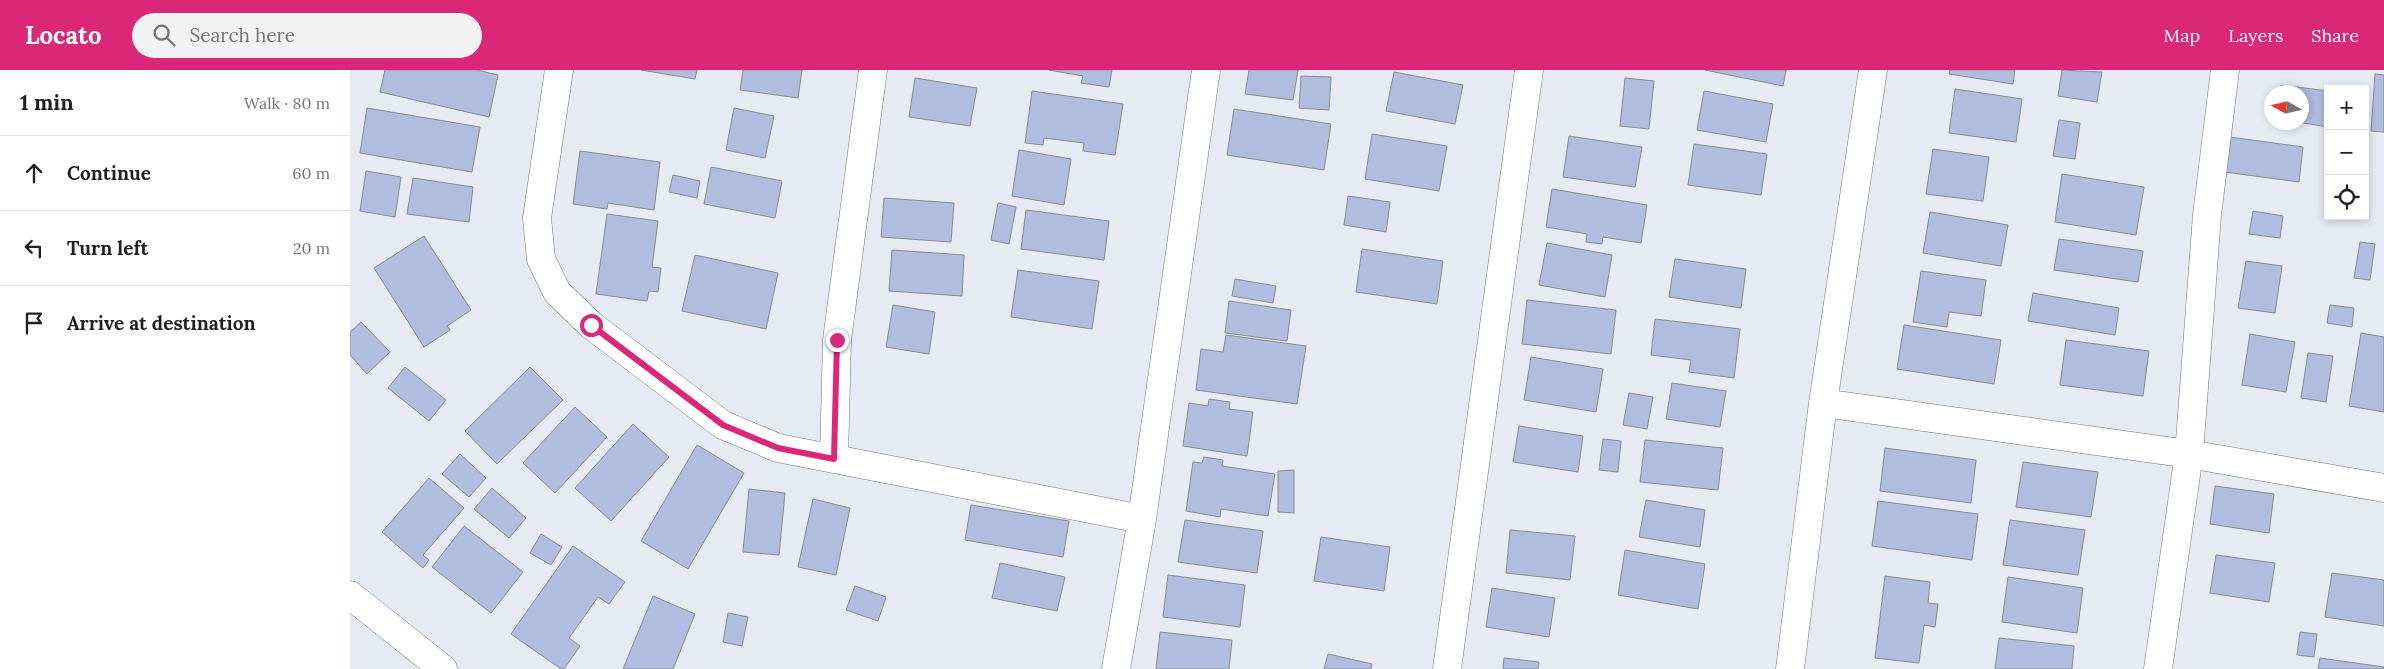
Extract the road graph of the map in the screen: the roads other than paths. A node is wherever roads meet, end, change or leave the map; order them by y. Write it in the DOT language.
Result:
graph roads {
  1 [pos="559,70"];
  2 [pos="873,70"];
  3 [pos="1206,70"];
  4 [pos="1529,70"];
  5 [pos="1872,70"];
  6 [pos="2226,70"];
  7 [pos="1823,403"];
  8 [pos="2189,454"];
  9 [pos="834,459"];
  10 [pos="2384,488"];
  11 [pos="1142,519"];
  12 [pos="353,604"];
  13 [pos="444,669"];
  14 [pos="1116,669"];
  15 [pos="1447,669"];
  16 [pos="1790,669"];
  17 [pos="2158,669"];
  1 -- 9 [label="street"];
  2 -- 9 [label="street"];
  3 -- 11 [label="street"];
  4 -- 15 [label="street"];
  5 -- 7 [label="street"];
  6 -- 8 [label="street"];
  7 -- 8 [label="street"];
  7 -- 16 [label="street"];
  8 -- 10 [label="street"];
  8 -- 17 [label="street"];
  9 -- 11 [label="street"];
  11 -- 14 [label="street"];
  12 -- 13 [label="street"];
}
